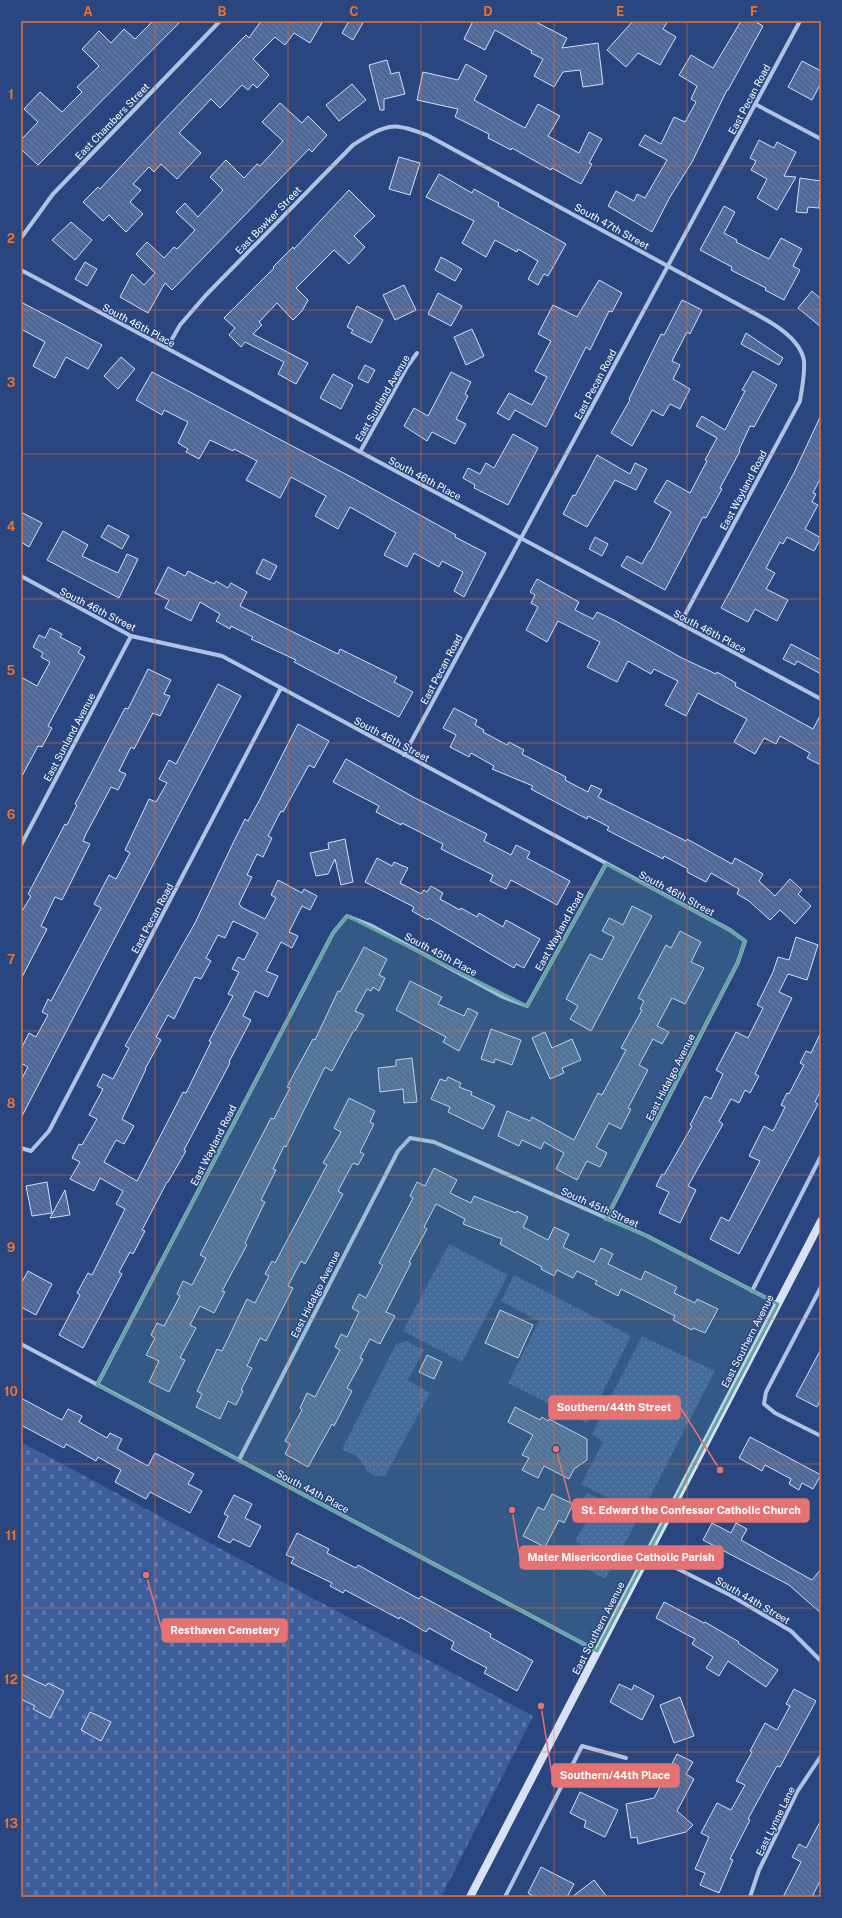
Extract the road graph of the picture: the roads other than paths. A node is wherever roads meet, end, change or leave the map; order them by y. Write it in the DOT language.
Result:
graph roads {
  1 [pos="220,21"];
  2 [pos="800,21"];
  3 [pos="755,104"];
  4 [pos="398,126"];
  5 [pos="821,138"];
  6 [pos="21,238"];
  7 [pos="667,267"];
  8 [pos="21,270"];
  9 [pos="167,348"];
  10 [pos="417,353"];
  11 [pos="804,359"];
  12 [pos="360,452"];
  13 [pos="521,538"];
  14 [pos="21,576"];
  15 [pos="680,624"];
  16 [pos="131,636"];
  17 [pos="281,688"];
  18 [pos="821,700"];
  19 [pos="404,755"];
  20 [pos="21,845"];
  21 [pos="606,864"];
  22 [pos="347,916"];
  23 [pos="745,941"];
  24 [pos="527,1006"];
  25 [pos="410,1138"];
  26 [pos="21,1148"];
  27 [pos="821,1156"];
  28 [pos="606,1219"];
  29 [pos="821,1220"];
  30 [pos="821,1287"];
  31 [pos="752,1291"];
  32 [pos="778,1304"];
  33 [pos="21,1344"];
  34 [pos="97,1385"];
  35 [pos="821,1436"];
  36 [pos="239,1460"];
  37 [pos="648,1553"];
  38 [pos="597,1651"];
  39 [pos="821,1661"];
  40 [pos="821,1756"];
  41 [pos="626,1758"];
  42 [pos="470,1897"];
  43 [pos="505,1897"];
  44 [pos="750,1897"];
  1 -- 6 [label="street, East Chambers Street"];
  2 -- 3 [label="street, East Pecan Road"];
  3 -- 5 [label="street"];
  3 -- 7 [label="street, East Pecan Road"];
  4 -- 7 [label="street, South 47th Street"];
  4 -- 9 [label="street, East Bowker Street"];
  7 -- 11 [label="street, South 47th Street"];
  7 -- 13 [label="street, East Pecan Road"];
  8 -- 9 [label="street, South 46th Place"];
  9 -- 12 [label="street, South 46th Place"];
  10 -- 12 [label="street, East Sunland Avenue"];
  11 -- 15 [label="street, East Wayland Road"];
  12 -- 13 [label="street, South 46th Place"];
  13 -- 15 [label="street, South 46th Place"];
  13 -- 19 [label="street, East Pecan Road"];
  14 -- 16 [label="street, South 46th Street"];
  15 -- 18 [label="street, South 46th Place"];
  16 -- 17 [label="street, South 46th Street"];
  16 -- 20 [label="street, East Sunland Avenue"];
  17 -- 19 [label="street, South 46th Street"];
  17 -- 26 [label="street, East Pecan Road"];
  19 -- 21 [label="street, South 46th Street"];
  21 -- 23 [label="street, South 46th Street"];
  21 -- 24 [label="street, East Wayland Road"];
  22 -- 24 [label="street, South 45th Place"];
  22 -- 34 [label="street, East Wayland Road"];
  23 -- 28 [label="street, East Hidalgo Avenue"];
  25 -- 28 [label="street, South 45th Street"];
  25 -- 36 [label="street, East Hidalgo Avenue"];
  27 -- 31 [label="street, East Southern Avenue"];
  28 -- 31 [label="street, South 45th Street"];
  29 -- 32 [label="main road, East Southern Avenue"];
  30 -- 35 [label="street"];
  31 -- 32 [label="street, South 45th Street"];
  32 -- 37 [label="main road, East Southern Avenue"];
  33 -- 34 [label="street, South 44th Place"];
  34 -- 36 [label="street, South 44th Place"];
  36 -- 38 [label="street, South 44th Place"];
  37 -- 38 [label="main road, East Southern Avenue"];
  37 -- 39 [label="street, South 44th Street"];
  38 -- 42 [label="main road, East Southern Avenue"];
  40 -- 44 [label="street, East Lynne Lane"];
  41 -- 43 [label="street"];
}
